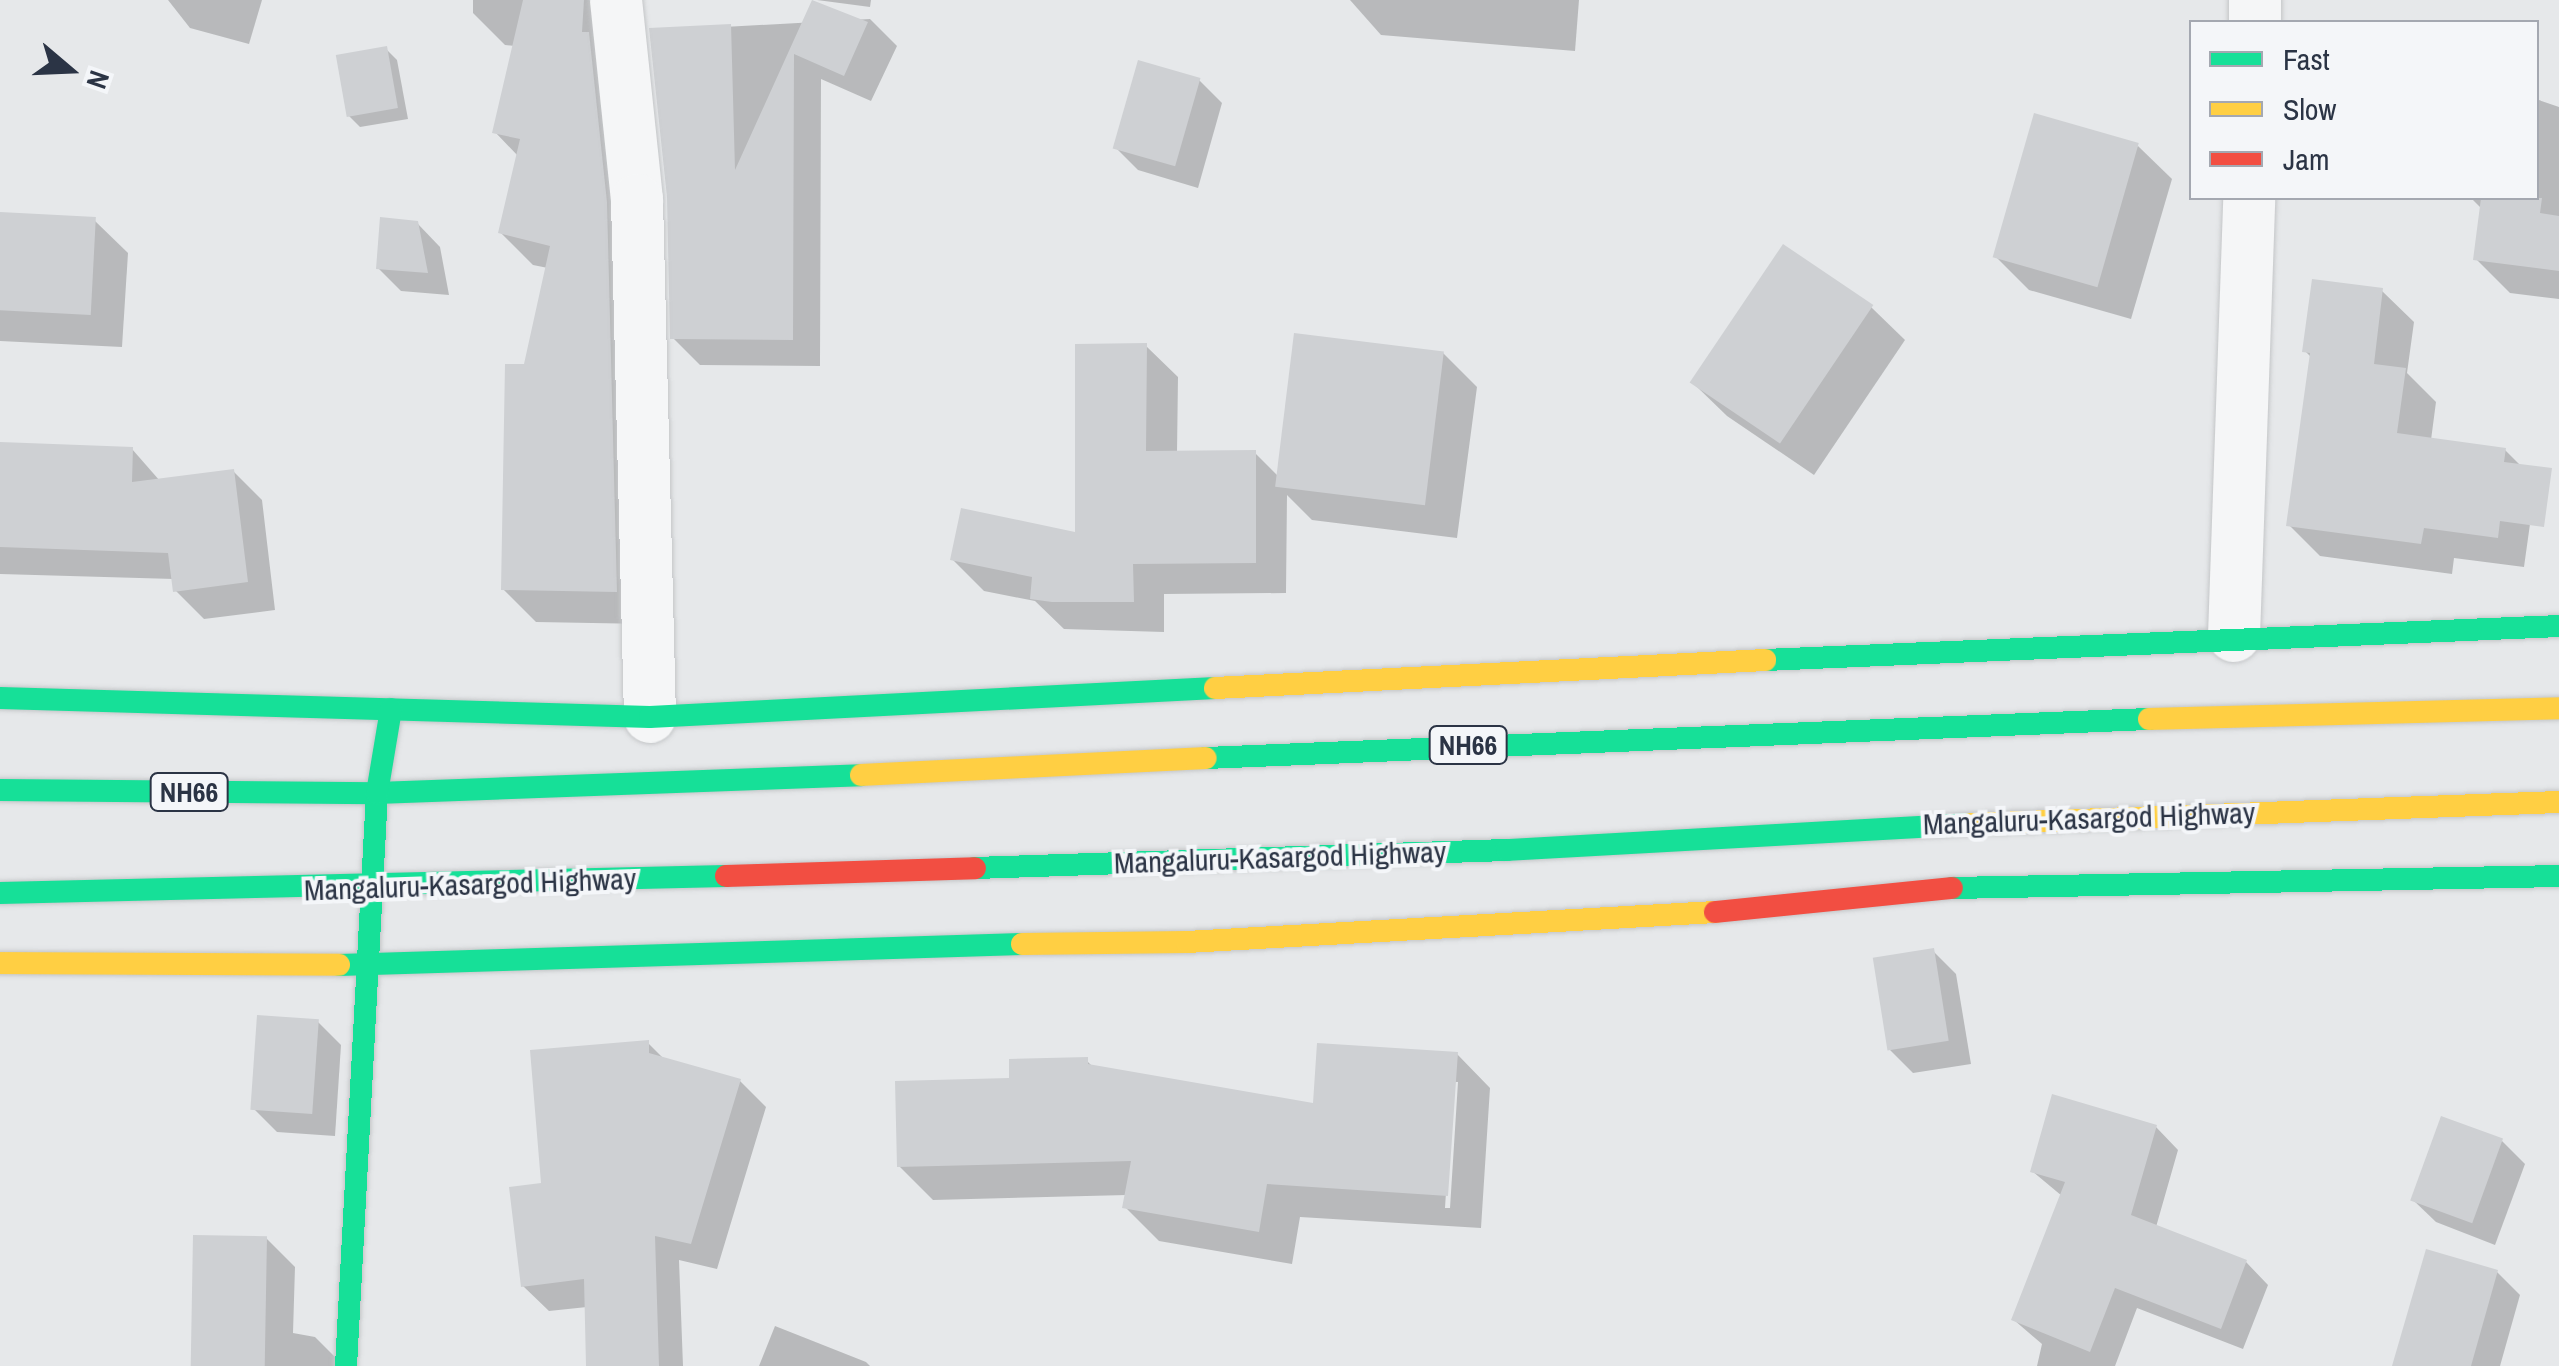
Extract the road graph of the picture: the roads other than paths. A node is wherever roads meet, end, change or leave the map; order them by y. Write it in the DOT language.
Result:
graph roads {
  1 [pos="616,0"];
  2 [pos="2249,200"];
  3 [pos="2559,626"];
  4 [pos="2234,636"];
  5 [pos="0,698"];
  6 [pos="2559,708"];
  7 [pos="391,709"];
  8 [pos="650,717"];
  9 [pos="0,790"];
  10 [pos="378,793"];
  11 [pos="2559,802"];
  12 [pos="2559,876"];
  13 [pos="374,888"];
  14 [pos="0,894"];
  15 [pos="0,963"];
  16 [pos="372,965"];
  17 [pos="346,1366"];
  1 -- 8 [label="street"];
  2 -- 4 [label="street"];
  3 -- 4 [label="main road"];
  4 -- 8 [label="main road"];
  5 -- 7 [label="main road"];
  6 -- 10 [label="main road, NH66"];
  7 -- 8 [label="main road"];
  7 -- 10 [label="main road"];
  9 -- 10 [label="main road, NH66"];
  10 -- 13 [label="main road"];
  11 -- 13 [label="main road, Mangaluru-Kasargod Highway"];
  12 -- 16 [label="main road"];
  13 -- 14 [label="main road, Mangaluru-Kasargod Highway"];
  13 -- 16 [label="main road"];
  15 -- 16 [label="main road"];
  16 -- 17 [label="main road"];
}
